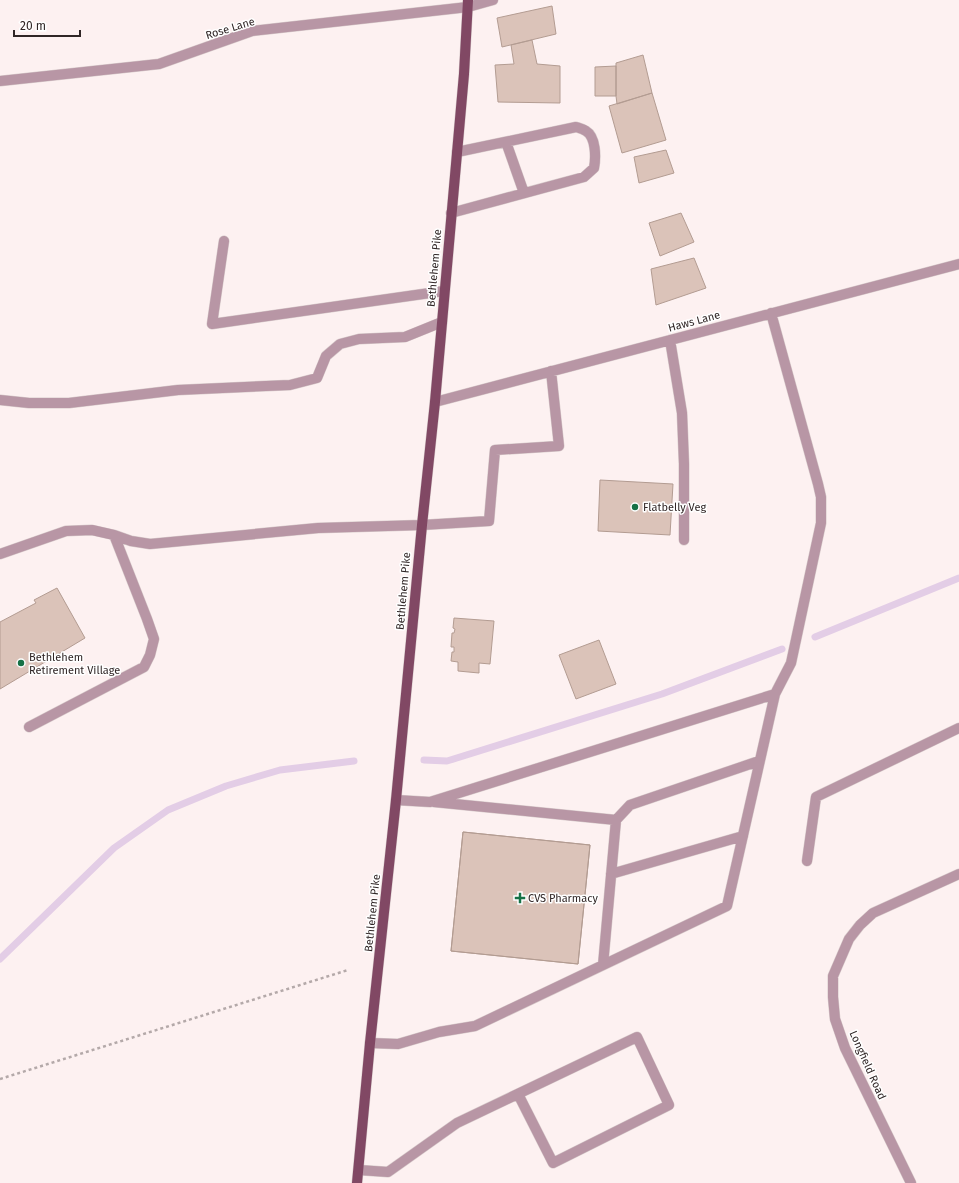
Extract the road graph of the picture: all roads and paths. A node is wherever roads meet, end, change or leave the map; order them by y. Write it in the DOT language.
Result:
graph roads {
  1 [pos="493,0"];
  2 [pos="468,3"];
  3 [pos="0,81"];
  4 [pos="506,142"];
  5 [pos="457,152"];
  6 [pos="524,193"];
  7 [pos="451,213"];
  8 [pos="224,241"];
  9 [pos="959,264"];
  10 [pos="444,291"];
  11 [pos="771,313"];
  12 [pos="442,322"];
  13 [pos="670,340"];
  14 [pos="551,371"];
  15 [pos="0,400"];
  16 [pos="434,402"];
  17 [pos="422,525"];
  18 [pos="114,535"];
  19 [pos="684,540"];
  20 [pos="0,554"];
  21 [pos="775,694"];
  22 [pos="29,727"];
  23 [pos="959,728"];
  24 [pos="759,761"];
  25 [pos="396,800"];
  26 [pos="430,802"];
  27 [pos="616,820"];
  28 [pos="743,836"];
  29 [pos="807,861"];
  30 [pos="611,874"];
  31 [pos="959,874"];
  32 [pos="603,965"];
  33 [pos="348,970"];
  34 [pos="370,1043"];
  35 [pos="0,1079"];
  36 [pos="518,1094"];
  37 [pos="358,1170"];
  38 [pos="357,1183"];
  39 [pos="911,1183"];
  1 -- 2 [label="street, Rose Lane"];
  2 -- 3 [label="street, Rose Lane"];
  2 -- 5 [label="main road, Bethlehem Pike"];
  4 -- 5 [label="street"];
  4 -- 6 [label="street"];
  4 -- 6 [label="street"];
  5 -- 7 [label="main road, Bethlehem Pike"];
  6 -- 7 [label="street"];
  7 -- 10 [label="main road, Bethlehem Pike"];
  8 -- 10 [label="street"];
  9 -- 11 [label="street, Haws Lane"];
  10 -- 12 [label="main road, Bethlehem Pike"];
  11 -- 13 [label="street, Haws Lane"];
  11 -- 21 [label="street"];
  12 -- 15 [label="street"];
  12 -- 16 [label="main road, Bethlehem Pike"];
  13 -- 14 [label="street, Haws Lane"];
  13 -- 19 [label="street"];
  14 -- 16 [label="street, Haws Lane"];
  14 -- 17 [label="street"];
  16 -- 17 [label="main road, Bethlehem Pike"];
  17 -- 18 [label="street"];
  17 -- 25 [label="main road, Bethlehem Pike"];
  18 -- 20 [label="street"];
  18 -- 22 [label="street"];
  21 -- 24 [label="street"];
  21 -- 26 [label="street"];
  23 -- 29 [label="street"];
  24 -- 27 [label="street"];
  24 -- 28 [label="street"];
  25 -- 26 [label="street"];
  25 -- 34 [label="main road, Bethlehem Pike"];
  26 -- 27 [label="street"];
  27 -- 30 [label="street"];
  28 -- 30 [label="street"];
  28 -- 32 [label="street"];
  30 -- 32 [label="street"];
  31 -- 39 [label="street, Longfield Road"];
  32 -- 34 [label="street"];
  33 -- 35 [label="path"];
  34 -- 37 [label="main road, Bethlehem Pike"];
  36 -- 36 [label="street"];
  36 -- 37 [label="street"];
  37 -- 38 [label="main road, Bethlehem Pike"];
}
